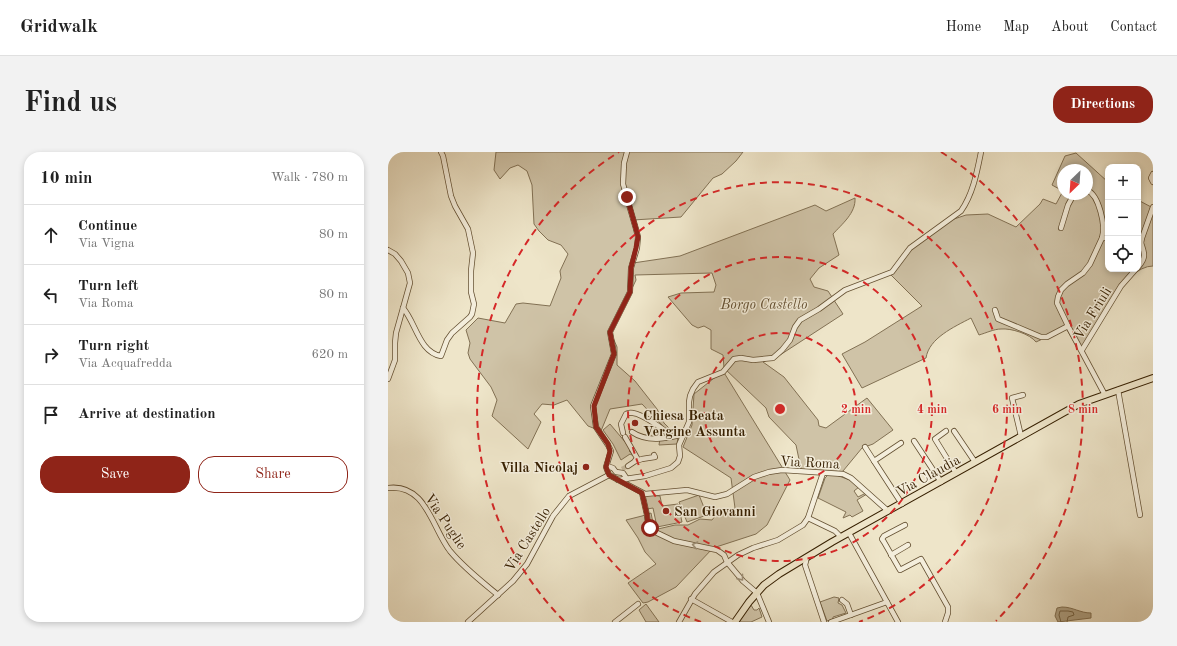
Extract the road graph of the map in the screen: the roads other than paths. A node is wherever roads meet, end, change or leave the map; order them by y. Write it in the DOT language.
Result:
graph roads {
  1 [pos="441,152"];
  2 [pos="627,152"];
  3 [pos="981,152"];
  4 [pos="1153,174"];
  5 [pos="1153,182"];
  6 [pos="1093,195"];
  7 [pos="1071,200"];
  8 [pos="1153,207"];
  9 [pos="1061,228"];
  10 [pos="1102,238"];
  11 [pos="1141,240"];
  12 [pos="1141,244"];
  13 [pos="388,250"];
  14 [pos="1141,263"];
  15 [pos="1134,272"];
  16 [pos="403,308"];
  17 [pos="995,310"];
  18 [pos="1068,326"];
  19 [pos="1082,350"];
  20 [pos="1153,378"];
  21 [pos="388,379"];
  22 [pos="1118,390"];
  23 [pos="1023,395"];
  24 [pos="1104,395"];
  25 [pos="946,431"];
  26 [pos="954,431"];
  27 [pos="632,432"];
  28 [pos="685,434"];
  29 [pos="1021,436"];
  30 [pos="671,437"];
  31 [pos="914,441"];
  32 [pos="901,443"];
  33 [pos="865,447"];
  34 [pos="654,455"];
  35 [pos="636,460"];
  36 [pos="874,461"];
  37 [pos="975,462"];
  38 [pos="607,466"];
  39 [pos="628,466"];
  40 [pos="622,469"];
  41 [pos="616,472"];
  42 [pos="823,473"];
  43 [pos="956,473"];
  44 [pos="609,475"];
  45 [pos="627,479"];
  46 [pos="618,480"];
  47 [pos="941,482"];
  48 [pos="388,488"];
  49 [pos="642,493"];
  50 [pos="902,504"];
  51 [pos="888,511"];
  52 [pos="1140,515"];
  53 [pos="808,518"];
  54 [pos="905,525"];
  55 [pos="849,533"];
  56 [pos="841,537"];
  57 [pos="908,545"];
  58 [pos="891,555"];
  59 [pos="727,562"];
  60 [pos="802,563"];
  61 [pos="757,593"];
  62 [pos="498,595"];
  63 [pos="691,599"];
  64 [pos="842,600"];
  65 [pos="887,602"];
  66 [pos="638,604"];
  67 [pos="851,615"];
  68 [pos="468,622"];
  69 [pos="615,622"];
  70 [pos="680,622"];
  71 [pos="732,622"];
  72 [pos="735,622"];
  73 [pos="769,622"];
  74 [pos="824,622"];
  75 [pos="831,622"];
  76 [pos="898,622"];
  77 [pos="945,622"];
  1 -- 16 [label="street"];
  2 -- 38 [label="street"];
  3 -- 28 [label="street"];
  4 -- 5 [label="street"];
  6 -- 10 [label="street, Via Friuli"];
  7 -- 9 [label="street"];
  8 -- 11 [label="street, Via Friuli"];
  10 -- 18 [label="street, Via Friuli"];
  12 -- 14 [label="street, Via Friuli"];
  13 -- 16 [label="street"];
  15 -- 19 [label="street, Via Friuli"];
  16 -- 21 [label="street"];
  17 -- 18 [label="street, Via Friuli"];
  18 -- 19 [label="street, Via Friuli"];
  19 -- 24 [label="street, Via Friuli"];
  20 -- 22 [label="main road, Via Claudia"];
  22 -- 24 [label="main road, Via Claudia"];
  22 -- 52 [label="street"];
  23 -- 29 [label="street"];
  24 -- 29 [label="main road, Via Claudia"];
  25 -- 43 [label="street"];
  26 -- 37 [label="street"];
  27 -- 30 [label="street"];
  28 -- 30 [label="street"];
  28 -- 45 [label="street"];
  29 -- 37 [label="main road, Via Claudia"];
  30 -- 35 [label="street"];
  31 -- 47 [label="street"];
  32 -- 36 [label="street"];
  33 -- 36 [label="street"];
  34 -- 35 [label="street"];
  35 -- 39 [label="street"];
  36 -- 50 [label="street"];
  37 -- 43 [label="main road, Via Claudia"];
  38 -- 41 [label="street"];
  38 -- 44 [label="street"];
  40 -- 41 [label="street"];
  41 -- 45 [label="street"];
  42 -- 49 [label="street, Via Roma"];
  42 -- 51 [label="street, Via Roma"];
  42 -- 53 [label="street"];
  43 -- 47 [label="main road, Via Claudia"];
  44 -- 46 [label="street, Via Roma"];
  44 -- 62 [label="street, Via Castello"];
  45 -- 46 [label="street"];
  46 -- 49 [label="street, Via Roma"];
  47 -- 50 [label="main road, Via Claudia"];
  48 -- 62 [label="street, Via Puglie"];
  59 -- 49 [label="street, one-way"];
  50 -- 51 [label="main road, Via Claudia"];
  51 -- 55 [label="main road, Via Claudia"];
  53 -- 56 [label="street"];
  53 -- 59 [label="street"];
  54 -- 58 [label="street"];
  55 -- 56 [label="main road, Via Claudia"];
  55 -- 65 [label="street"];
  56 -- 60 [label="main road, Via Claudia"];
  57 -- 58 [label="street"];
  58 -- 77 [label="street"];
  59 -- 61 [label="street, one-way"];
  59 -- 63 [label="street"];
  60 -- 61 [label="main road, Via Claudia"];
  60 -- 74 [label="street"];
  61 -- 72 [label="main road, Via Claudia"];
  61 -- 73 [label="street"];
  62 -- 68 [label="street, Via Castello"];
  63 -- 70 [label="street"];
  63 -- 71 [label="street"];
  64 -- 67 [label="street"];
  65 -- 67 [label="street"];
  65 -- 76 [label="street"];
  66 -- 69 [label="street"];
  67 -- 75 [label="street"];
}
